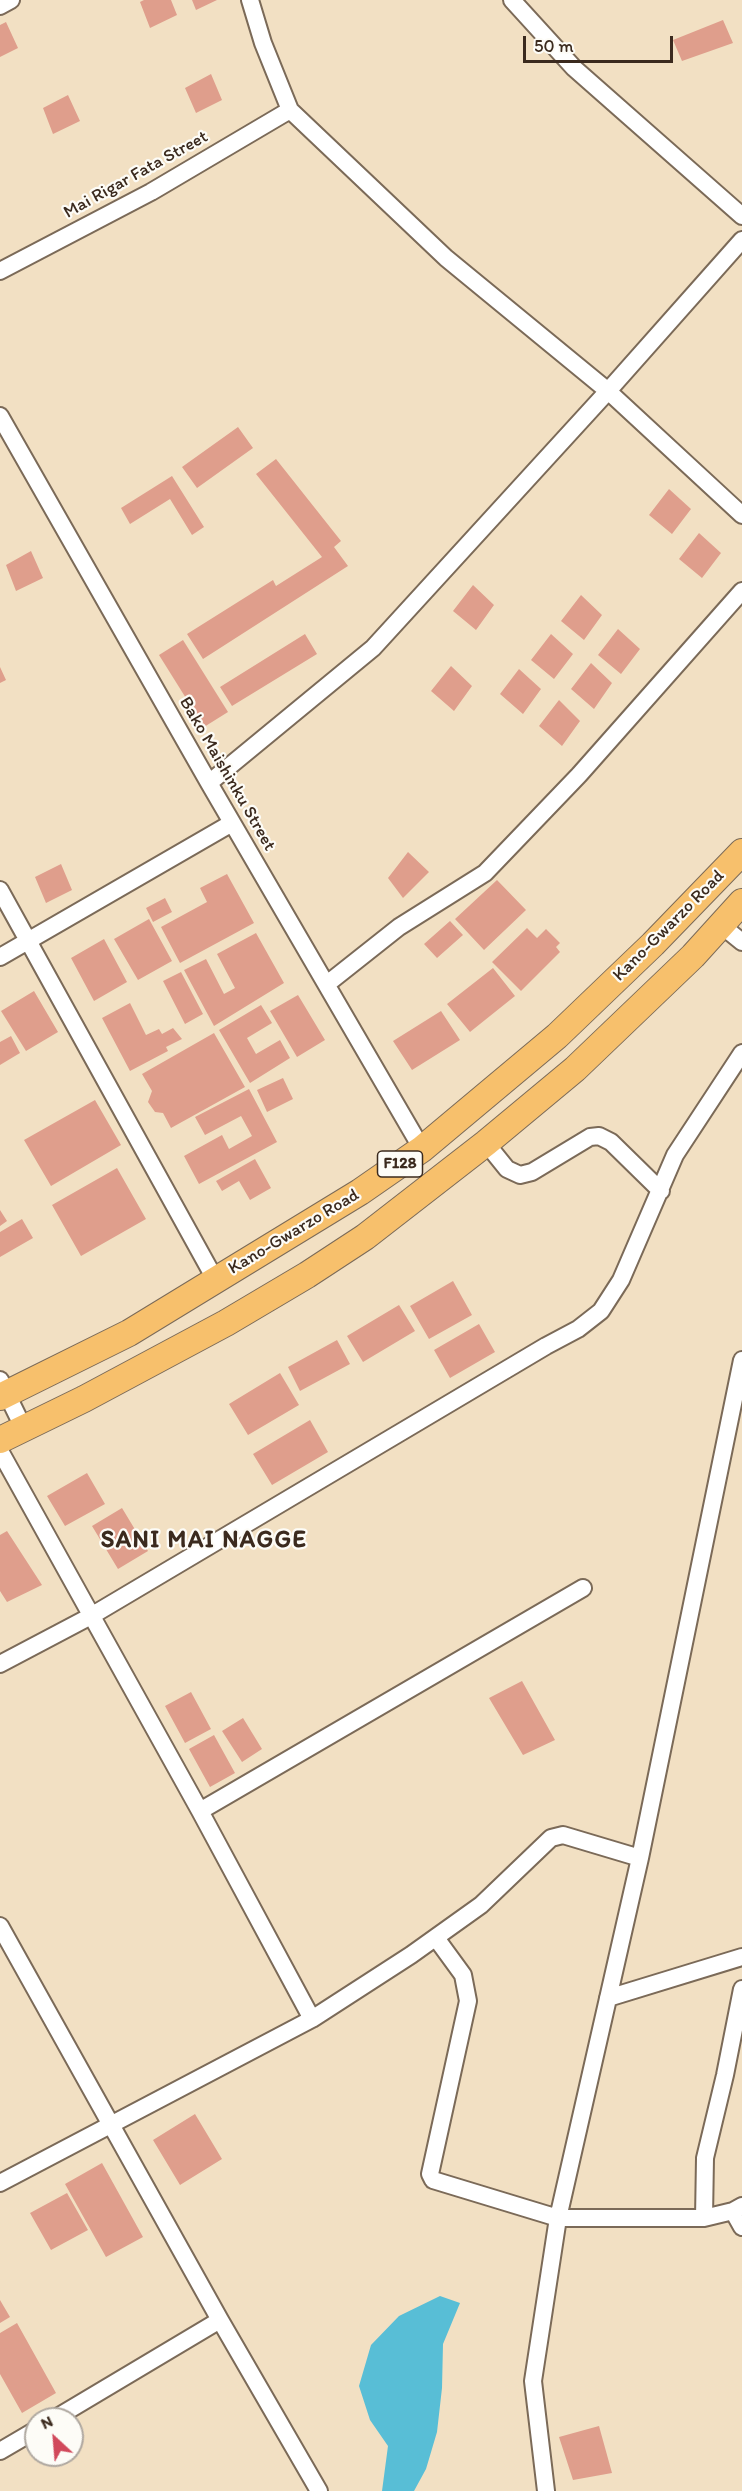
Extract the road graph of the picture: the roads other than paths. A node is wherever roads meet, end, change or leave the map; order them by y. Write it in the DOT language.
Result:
graph roads {
  1 [pos="11,0"];
  2 [pos="250,0"];
  3 [pos="512,0"];
  4 [pos="0,6"];
  5 [pos="290,110"];
  6 [pos="742,216"];
  7 [pos="742,240"];
  8 [pos="0,271"];
  9 [pos="608,391"];
  10 [pos="0,416"];
  11 [pos="742,515"];
  12 [pos="742,591"];
  13 [pos="209,783"];
  14 [pos="232,823"];
  15 [pos="742,852"];
  16 [pos="0,890"];
  17 [pos="742,902"];
  18 [pos="721,925"];
  19 [pos="29,941"];
  20 [pos="742,942"];
  21 [pos="0,957"];
  22 [pos="327,984"];
  23 [pos="742,1053"];
  24 [pos="486,1143"];
  25 [pos="422,1149"];
  26 [pos="661,1191"];
  27 [pos="215,1279"];
  28 [pos="742,1360"];
  29 [pos="2,1390"];
  30 [pos="24,1428"];
  31 [pos="0,1440"];
  32 [pos="0,1451"];
  33 [pos="582,1588"];
  34 [pos="92,1616"];
  35 [pos="0,1664"];
  36 [pos="200,1811"];
  37 [pos="640,1858"];
  38 [pos="0,1926"];
  39 [pos="436,1938"];
  40 [pos="742,1957"];
  41 [pos="742,1989"];
  42 [pos="608,1998"];
  43 [pos="312,2019"];
  44 [pos="734,2074"];
  45 [pos="111,2124"];
  46 [pos="0,2183"];
  47 [pos="737,2208"];
  48 [pos="558,2218"];
  49 [pos="704,2218"];
  50 [pos="742,2227"];
  51 [pos="220,2320"];
  52 [pos="74,2407"];
  53 [pos="24,2437"];
  54 [pos="0,2451"];
  55 [pos="319,2491"];
  56 [pos="546,2491"];
  1 -- 4 [label="street"];
  2 -- 5 [label="street"];
  3 -- 6 [label="street"];
  5 -- 8 [label="street, Mai Rigar Fata Street"];
  5 -- 9 [label="street"];
  7 -- 9 [label="street"];
  9 -- 11 [label="street"];
  9 -- 13 [label="street"];
  10 -- 13 [label="street, Bako Maishinku Street"];
  12 -- 22 [label="street"];
  13 -- 14 [label="street, Bako Maishinku Street"];
  14 -- 19 [label="street"];
  14 -- 22 [label="street, Bako Maishinku Street"];
  15 -- 25 [label="main road, Kano-Gwarzo Road / F128"];
  16 -- 19 [label="street"];
  17 -- 18 [label="main road, Kano-Gwarzo Road / F128"];
  18 -- 20 [label="street"];
  18 -- 24 [label="main road, Kano-Gwarzo Road / F128"];
  19 -- 21 [label="street"];
  19 -- 27 [label="street"];
  22 -- 25 [label="street, Bako Maishinku Street"];
  23 -- 26 [label="street"];
  24 -- 26 [label="street"];
  24 -- 30 [label="main road, Kano-Gwarzo Road / F128"];
  25 -- 27 [label="main road, Kano-Gwarzo Road / F128"];
  26 -- 34 [label="street"];
  27 -- 29 [label="main road, Kano-Gwarzo Road / F128"];
  28 -- 37 [label="street"];
  29 -- 30 [label="street"];
  30 -- 31 [label="main road, Kano-Gwarzo Road / F128"];
  32 -- 34 [label="street"];
  33 -- 36 [label="street"];
  34 -- 35 [label="street"];
  34 -- 36 [label="street"];
  36 -- 43 [label="street"];
  37 -- 39 [label="street"];
  37 -- 42 [label="street"];
  38 -- 45 [label="street"];
  39 -- 43 [label="street"];
  39 -- 48 [label="street"];
  40 -- 42 [label="street"];
  41 -- 44 [label="street"];
  42 -- 48 [label="street"];
  43 -- 45 [label="street"];
  44 -- 49 [label="street"];
  45 -- 46 [label="street"];
  45 -- 51 [label="street"];
  47 -- 49 [label="street"];
  47 -- 50 [label="street"];
  48 -- 49 [label="street"];
  48 -- 56 [label="street"];
  51 -- 52 [label="street"];
  51 -- 55 [label="street"];
  53 -- 54 [label="street"];
}
